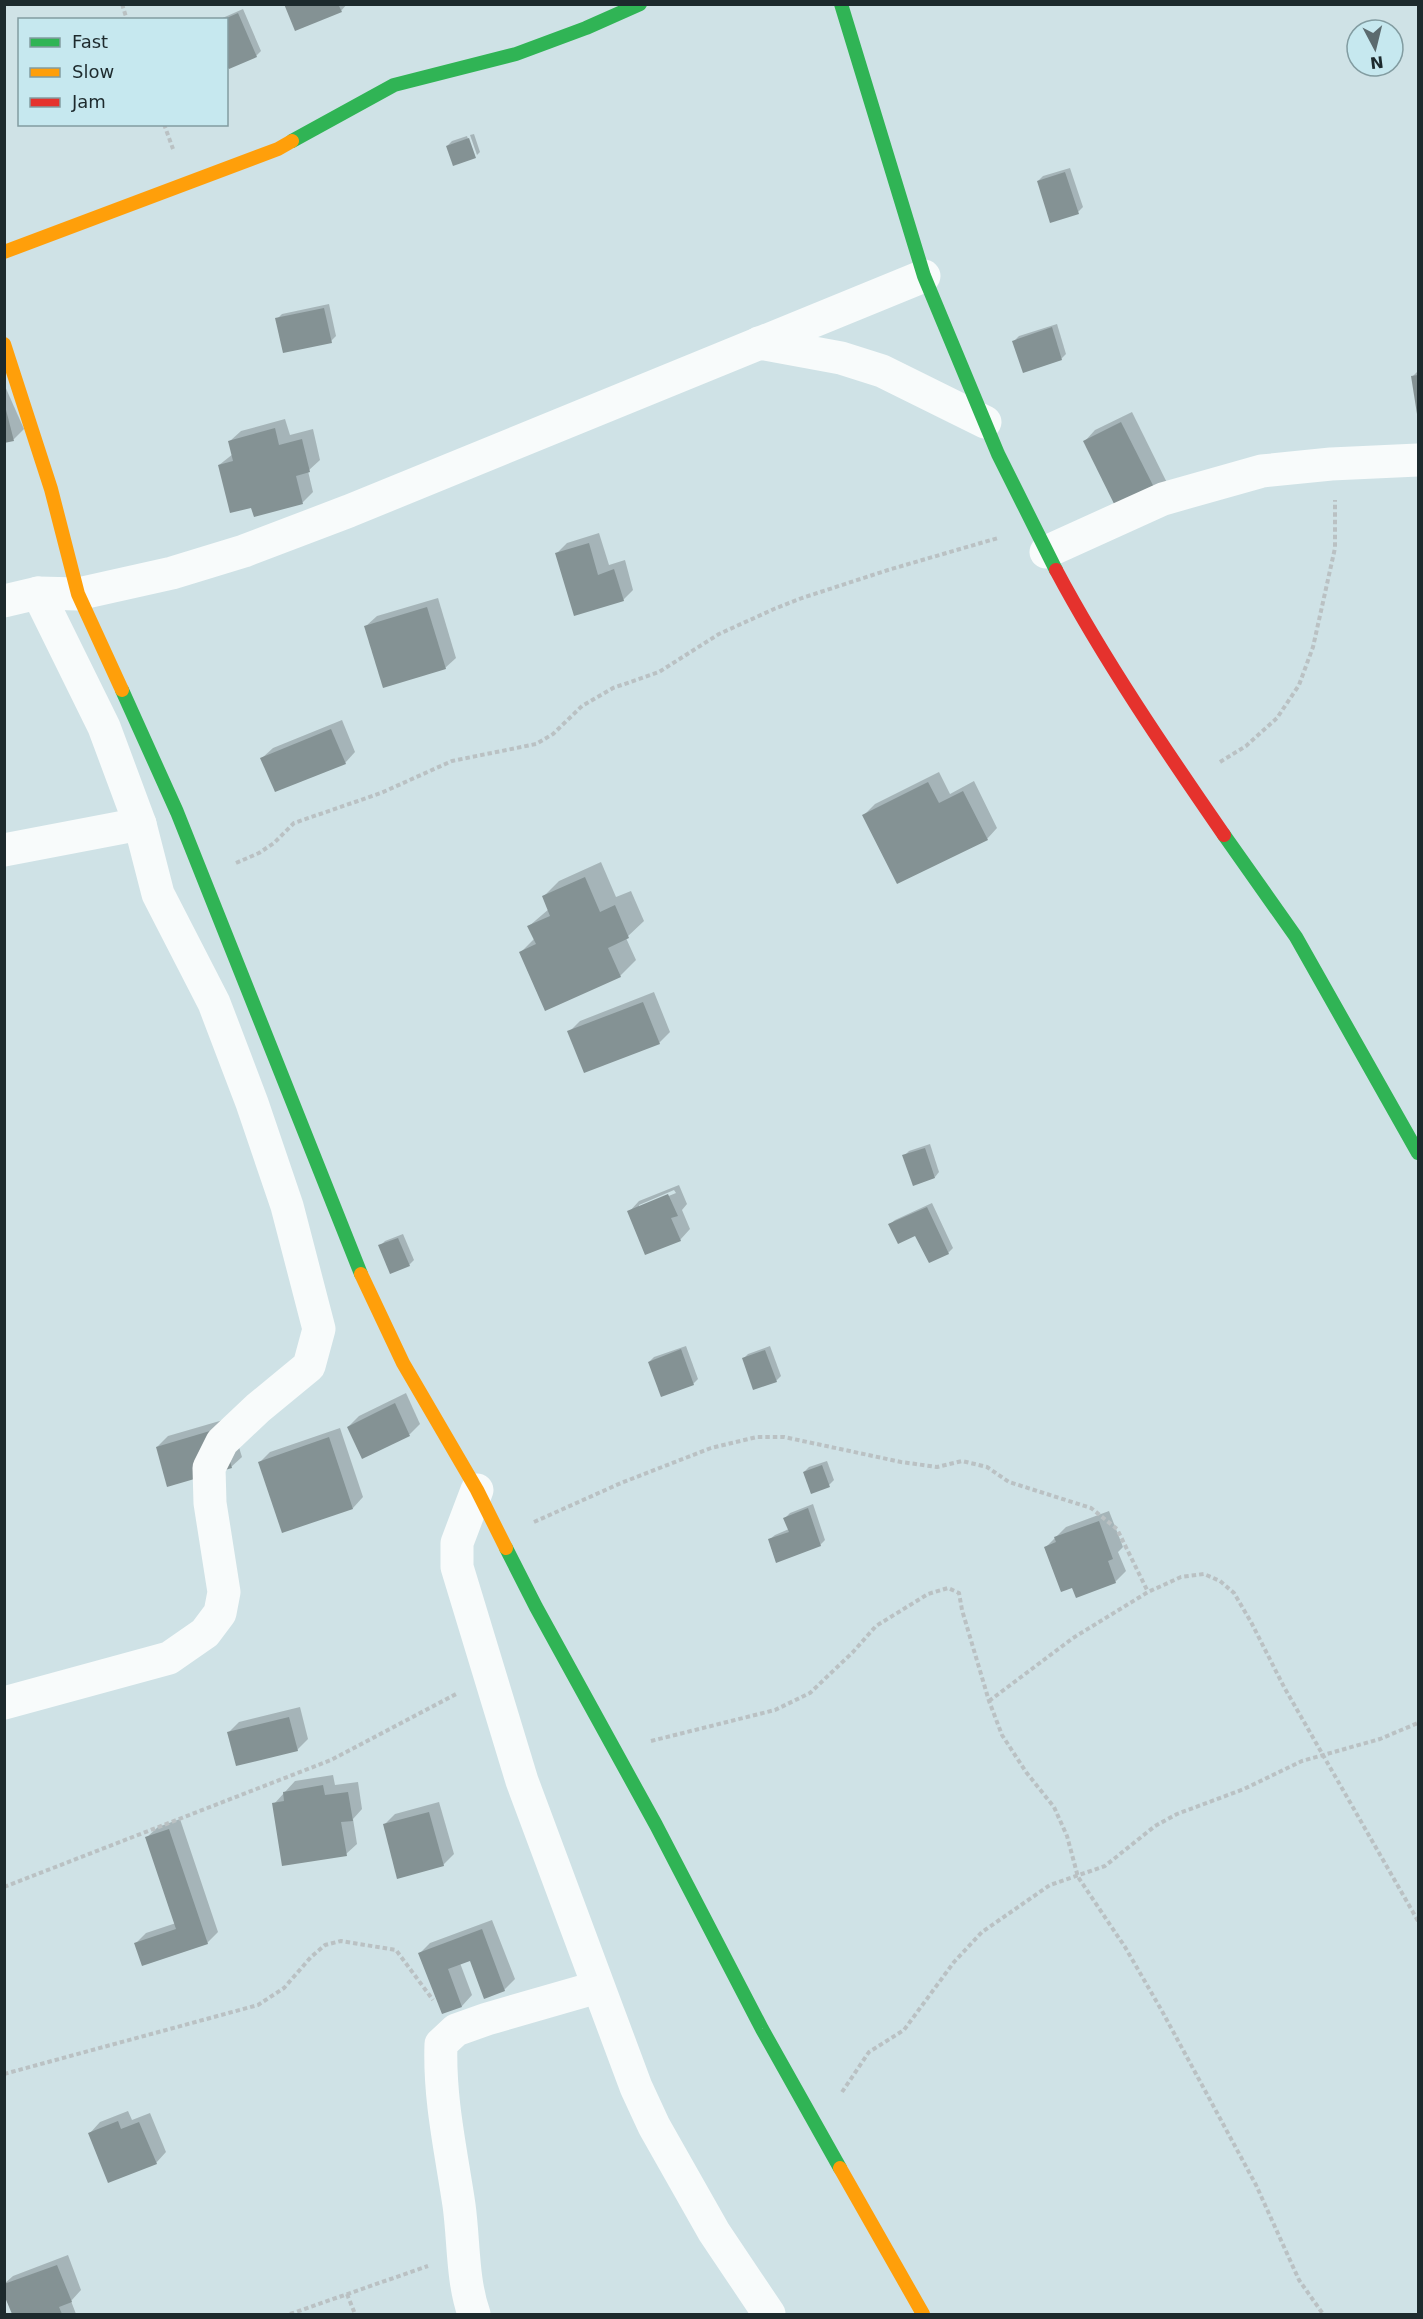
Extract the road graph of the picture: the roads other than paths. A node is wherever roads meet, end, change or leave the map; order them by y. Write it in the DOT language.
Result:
graph roads {
  1 [pos="640,4"];
  2 [pos="841,4"];
  3 [pos="4,252"];
  4 [pos="924,276"];
  5 [pos="759,343"];
  6 [pos="4,344"];
  7 [pos="985,422"];
  8 [pos="1419,460"];
  9 [pos="1040,541"];
  10 [pos="39,592"];
  11 [pos="78,594"];
  12 [pos="4,600"];
  13 [pos="141,824"];
  14 [pos="4,850"];
  15 [pos="1419,1153"];
  16 [pos="477,1490"];
  17 [pos="4,1703"];
  18 [pos="598,1987"];
  19 [pos="474,2314"];
  20 [pos="769,2314"];
  21 [pos="923,2314"];
  1 -- 3 [label="street"];
  2 -- 4 [label="street"];
  4 -- 5 [label="street"];
  4 -- 7 [label="street"];
  5 -- 7 [label="street"];
  5 -- 11 [label="street"];
  6 -- 11 [label="street"];
  7 -- 9 [label="street"];
  8 -- 9 [label="street"];
  9 -- 15 [label="street"];
  10 -- 11 [label="street"];
  10 -- 12 [label="street"];
  10 -- 13 [label="street"];
  11 -- 16 [label="street"];
  13 -- 14 [label="street"];
  13 -- 17 [label="street"];
  16 -- 18 [label="street"];
  16 -- 21 [label="street"];
  18 -- 19 [label="street"];
  18 -- 20 [label="street"];
}
